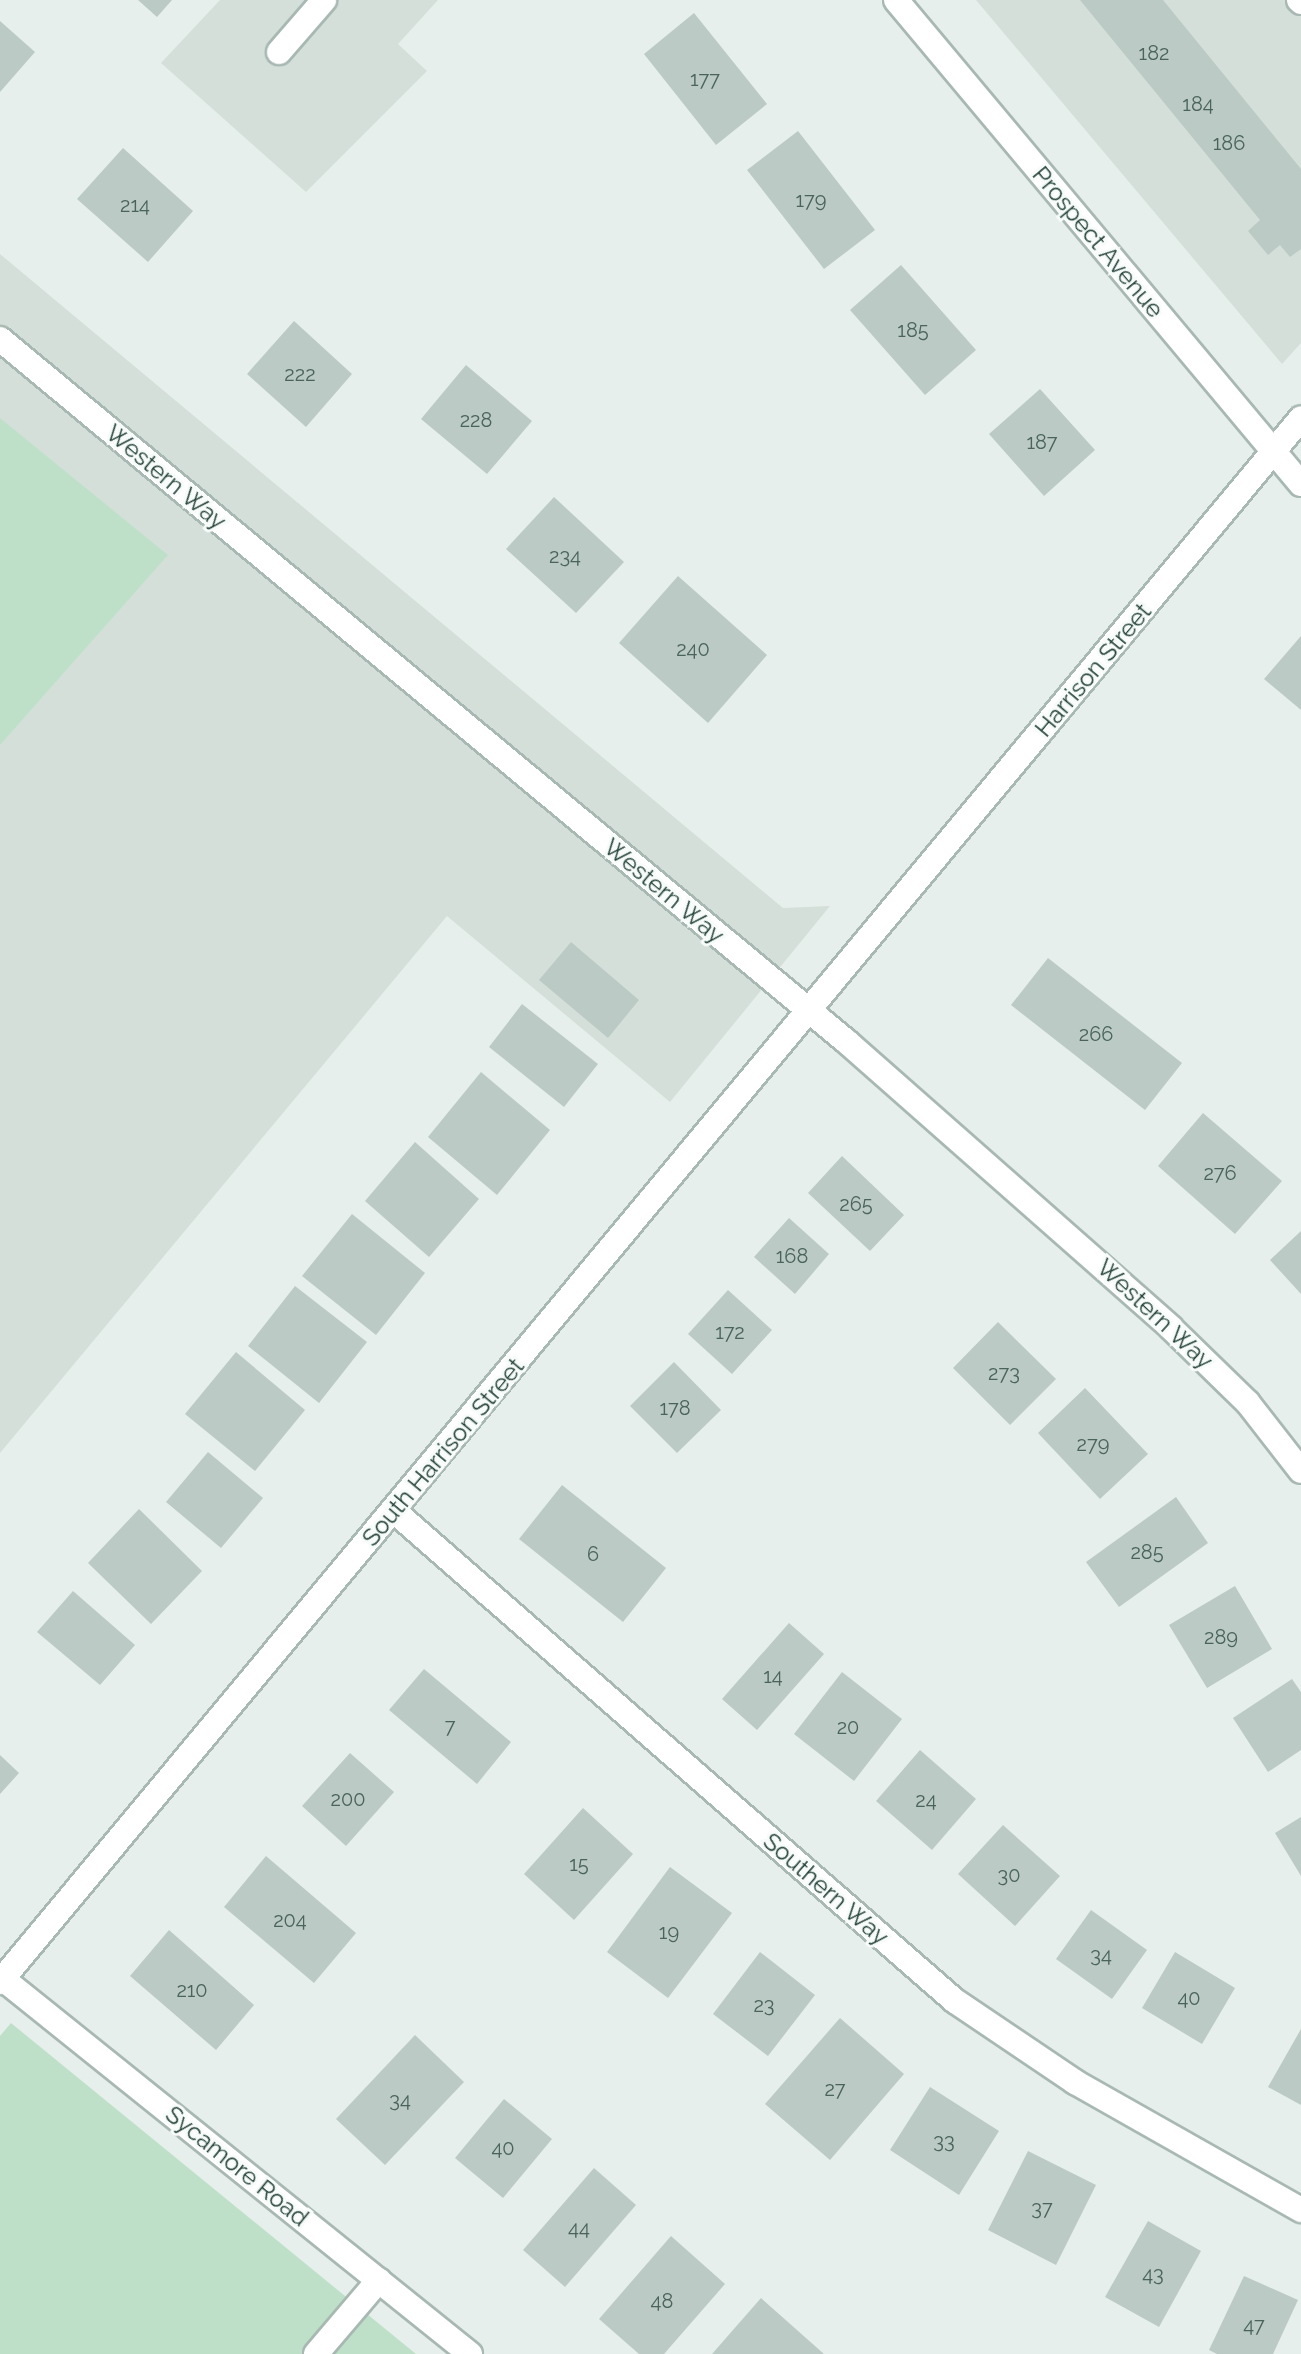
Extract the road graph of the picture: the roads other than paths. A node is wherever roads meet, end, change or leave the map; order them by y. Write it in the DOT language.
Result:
graph roads {
  1 [pos="324,0"];
  2 [pos="896,0"];
  3 [pos="279,52"];
  4 [pos="0,339"];
  5 [pos="1301,418"];
  6 [pos="1273,452"];
  7 [pos="1301,484"];
  8 [pos="884,921"];
  9 [pos="808,1011"];
  10 [pos="1301,1471"];
  11 [pos="394,1511"];
  12 [pos="2,1980"];
  13 [pos="1301,2210"];
  14 [pos="379,2280"];
  15 [pos="316,2354"];
  16 [pos="470,2354"];
  1 -- 3 [label="street"];
  2 -- 6 [label="street, Prospect Avenue"];
  4 -- 9 [label="street, Western Way"];
  5 -- 6 [label="street, Harrison Street"];
  6 -- 7 [label="street, Prospect Avenue"];
  6 -- 8 [label="street, Harrison Street"];
  8 -- 9 [label="street, South Harrison Street"];
  9 -- 10 [label="street, Western Way"];
  9 -- 11 [label="street, South Harrison Street"];
  11 -- 12 [label="street, South Harrison Street"];
  11 -- 13 [label="street, Southern Way"];
  12 -- 14 [label="street, Sycamore Road"];
  14 -- 15 [label="street"];
  14 -- 16 [label="street, Sycamore Road"];
}
